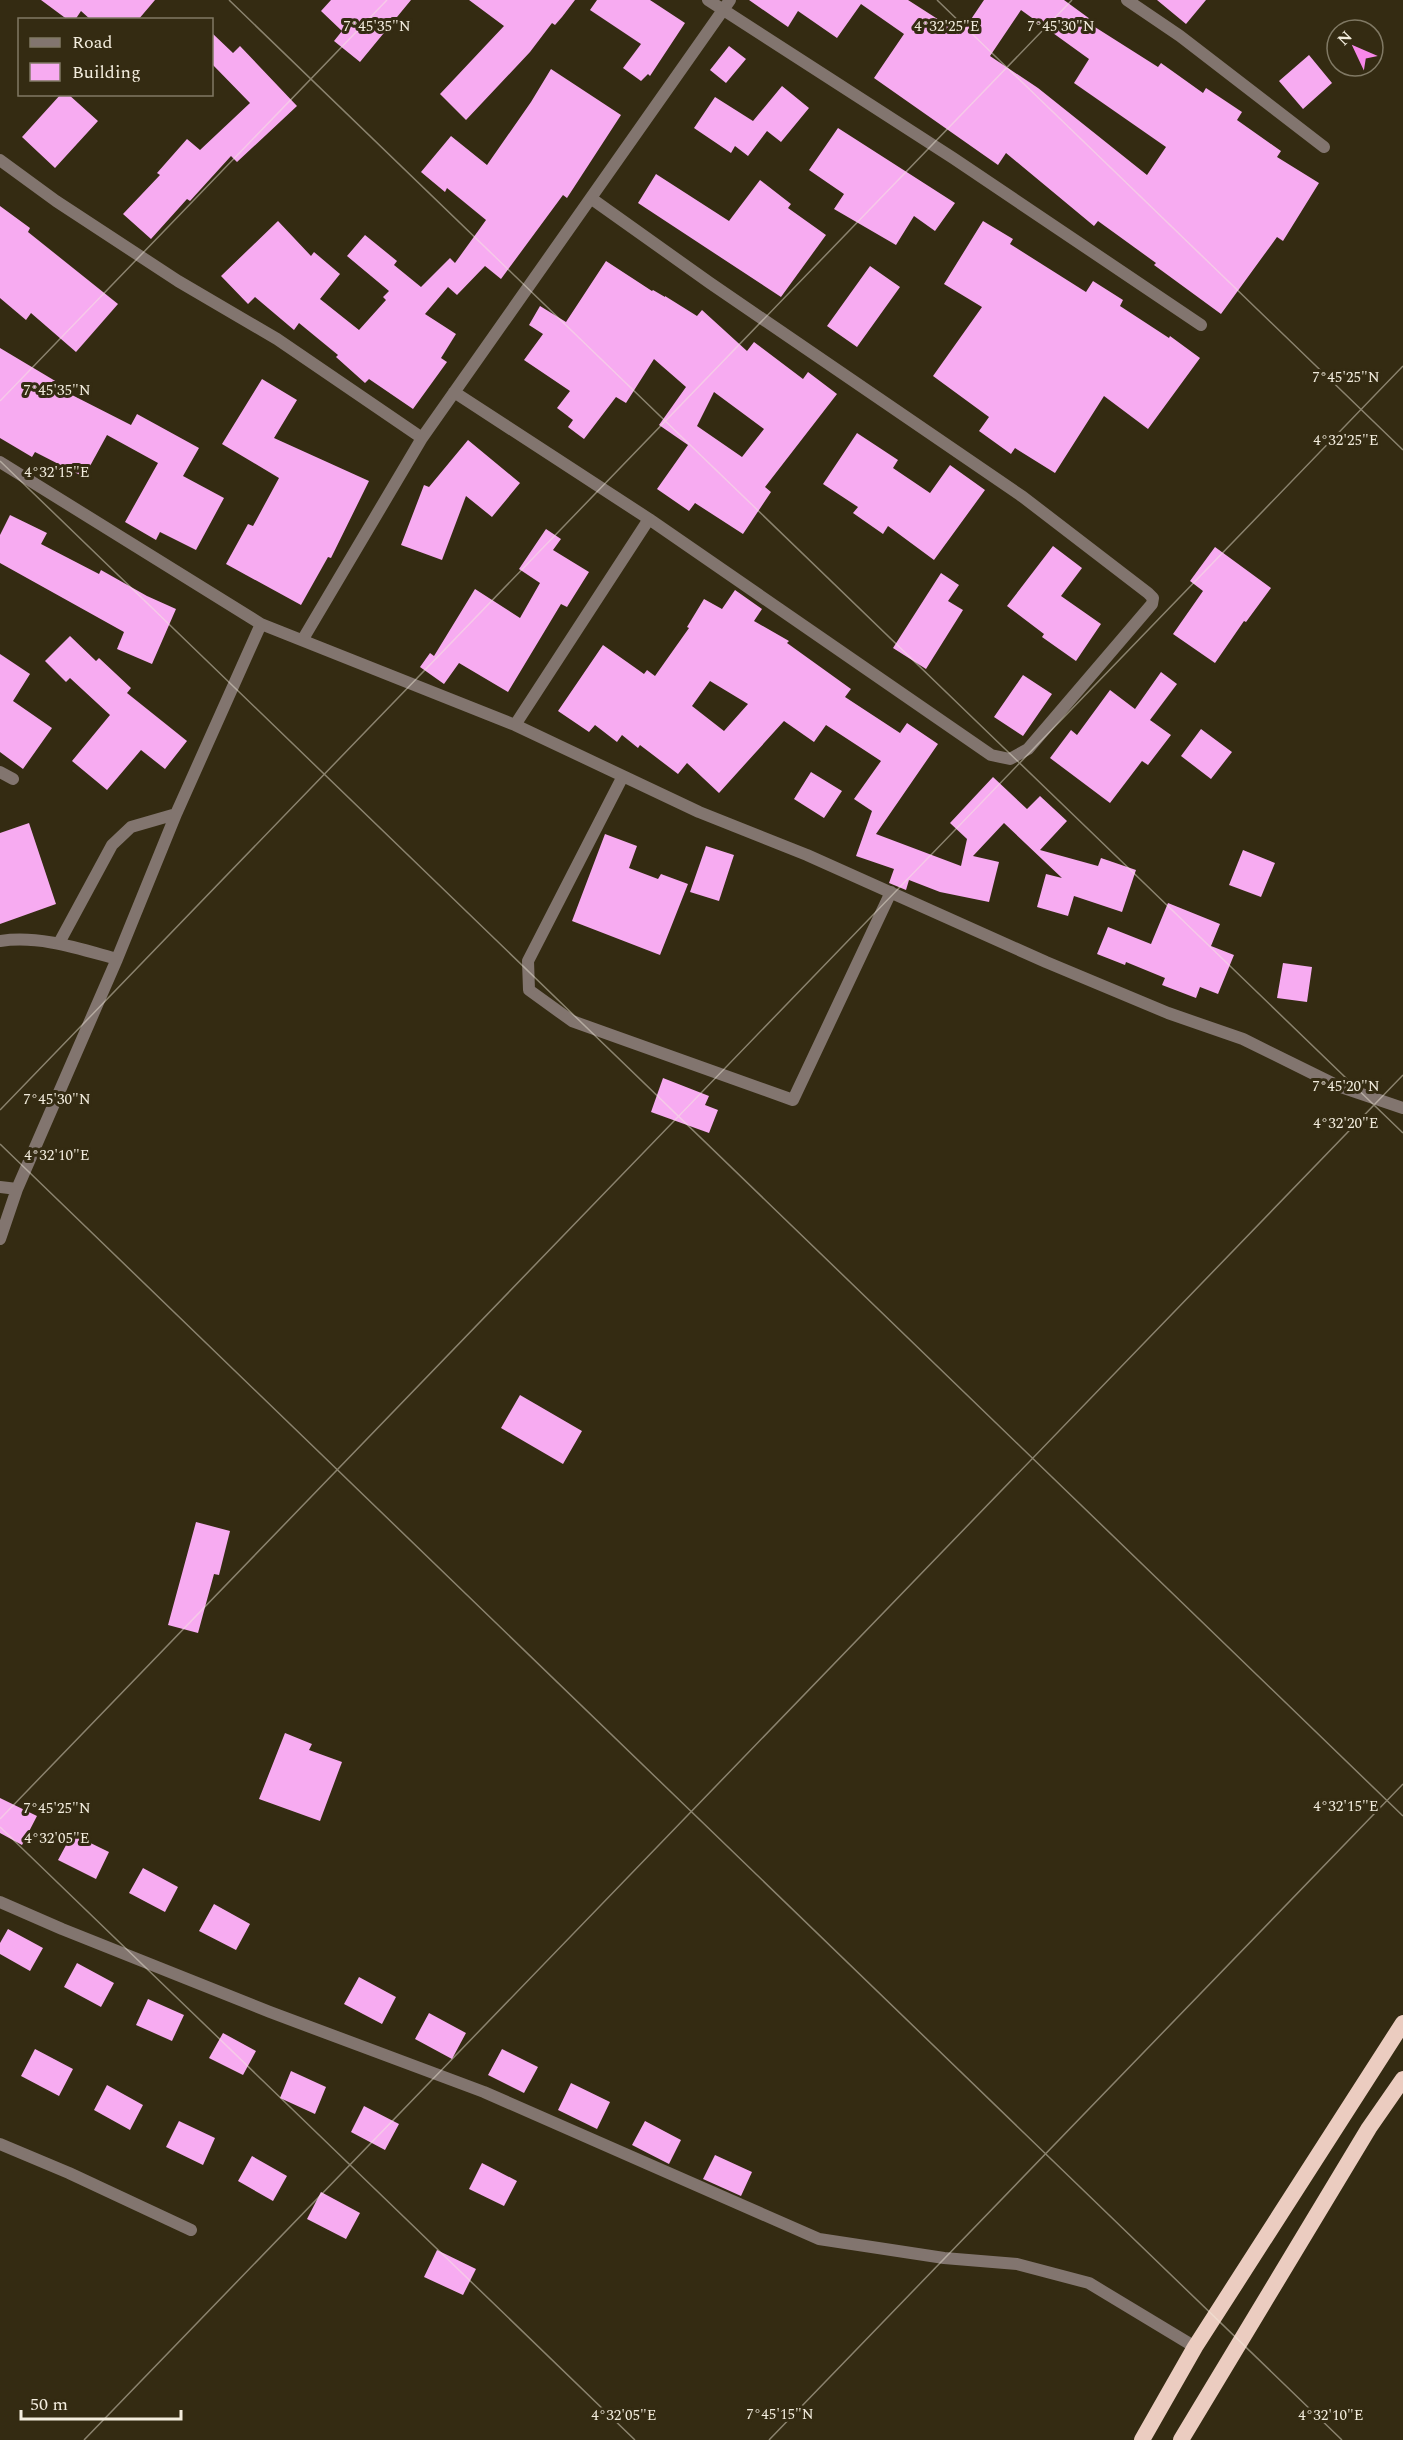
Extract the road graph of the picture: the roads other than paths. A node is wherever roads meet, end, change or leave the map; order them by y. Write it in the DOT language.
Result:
graph roads {
  1 [pos="708,0"];
  2 [pos="730,0"];
  3 [pos="1127,0"];
  4 [pos="723,11"];
  5 [pos="1324,147"];
  6 [pos="0,159"];
  7 [pos="592,199"];
  8 [pos="1202,325"];
  9 [pos="454,392"];
  10 [pos="423,438"];
  11 [pos="0,462"];
  12 [pos="649,519"];
  13 [pos="261,624"];
  14 [pos="303,639"];
  15 [pos="515,724"];
  16 [pos="0,772"];
  17 [pos="623,776"];
  18 [pos="13,779"];
  19 [pos="176,814"];
  20 [pos="891,892"];
  21 [pos="0,941"];
  22 [pos="59,943"];
  23 [pos="117,959"];
  24 [pos="1403,1108"];
  25 [pos="0,1187"];
  26 [pos="17,1189"];
  27 [pos="0,1239"];
  28 [pos="0,1902"];
  29 [pos="1403,2023"];
  30 [pos="1403,2079"];
  31 [pos="0,2144"];
  32 [pos="191,2230"];
  33 [pos="1195,2347"];
  34 [pos="1142,2440"];
  35 [pos="1181,2440"];
  1 -- 4 [label="street"];
  2 -- 4 [label="street"];
  3 -- 5 [label="street"];
  4 -- 7 [label="street"];
  4 -- 8 [label="street"];
  6 -- 10 [label="street"];
  7 -- 9 [label="street"];
  7 -- 12 [label="street"];
  9 -- 10 [label="street"];
  9 -- 12 [label="street"];
  10 -- 14 [label="street"];
  11 -- 13 [label="street"];
  12 -- 15 [label="street"];
  13 -- 14 [label="street"];
  13 -- 19 [label="street"];
  14 -- 15 [label="street"];
  15 -- 17 [label="street"];
  16 -- 18 [label="street"];
  17 -- 20 [label="street"];
  17 -- 20 [label="street"];
  19 -- 22 [label="street"];
  19 -- 23 [label="street"];
  20 -- 24 [label="street"];
  21 -- 22 [label="street"];
  22 -- 23 [label="street"];
  23 -- 26 [label="street"];
  25 -- 26 [label="street"];
  26 -- 27 [label="street"];
  28 -- 33 [label="street"];
  29 -- 33 [label="highway"];
  30 -- 35 [label="highway"];
  31 -- 32 [label="street"];
  33 -- 34 [label="highway"];
}
